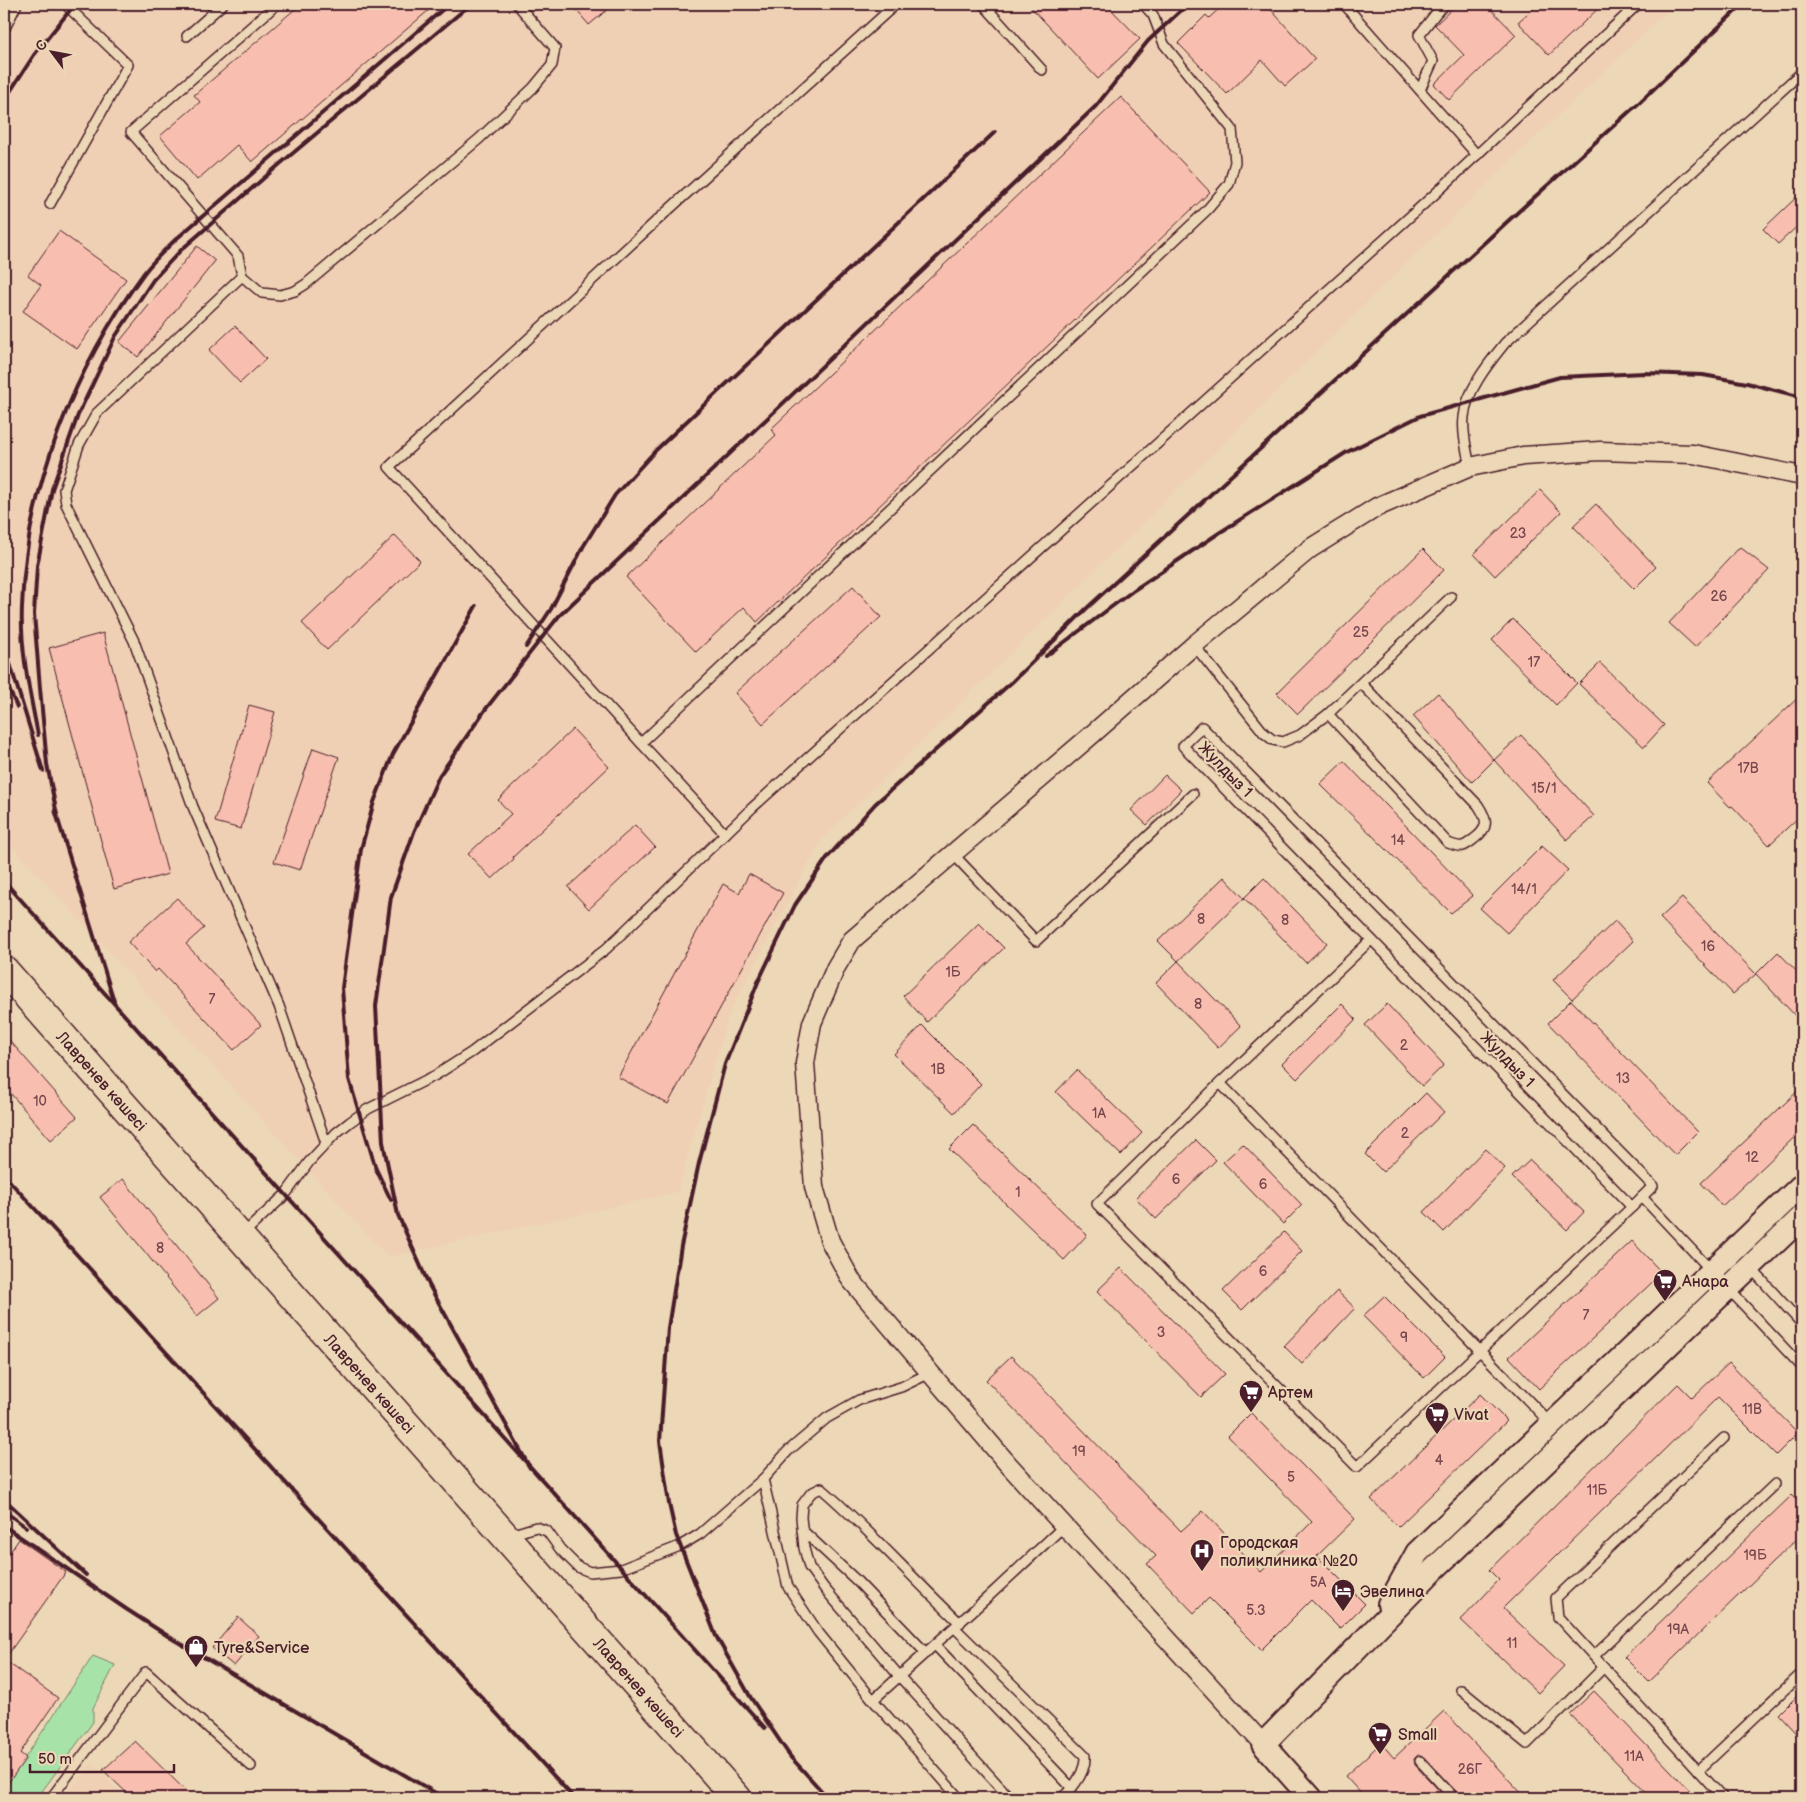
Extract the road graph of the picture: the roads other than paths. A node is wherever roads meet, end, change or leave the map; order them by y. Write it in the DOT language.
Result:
graph roads {
  1 [pos="18,4"];
  2 [pos="65,4"];
  3 [pos="223,4"];
  4 [pos="277,4"];
  5 [pos="518,4"];
  6 [pos="896,4"];
  7 [pos="983,4"];
  8 [pos="1142,4"];
  9 [pos="1344,4"];
  10 [pos="1446,4"];
  11 [pos="1638,4"];
  12 [pos="4,30"];
  13 [pos="187,36"];
  14 [pos="1042,70"];
  15 [pos="1802,72"];
  16 [pos="1420,90"];
  17 [pos="1477,155"];
  18 [pos="50,204"];
  19 [pos="242,276"];
  20 [pos="1470,467"];
  21 [pos="1802,476"];
  22 [pos="1451,597"];
  23 [pos="1194,645"];
  24 [pos="1361,683"];
  25 [pos="1328,714"];
  26 [pos="640,743"];
  27 [pos="1193,794"];
  28 [pos="725,834"];
  29 [pos="952,853"];
  30 [pos="1372,940"];
  31 [pos="4,970"];
  32 [pos="1220,1083"];
  33 [pos="326,1143"];
  34 [pos="1802,1185"];
  35 [pos="1642,1197"];
  36 [pos="1632,1208"];
  37 [pos="1802,1217"];
  38 [pos="239,1237"];
  39 [pos="1742,1258"];
  40 [pos="1712,1271"];
  41 [pos="1728,1288"];
  42 [pos="1802,1324"];
  43 [pos="1480,1351"];
  44 [pos="1802,1367"];
  45 [pos="930,1373"];
  46 [pos="1559,1433"];
  47 [pos="1724,1438"];
  48 [pos="763,1479"];
  49 [pos="1775,1484"];
  50 [pos="1064,1526"];
  51 [pos="802,1530"];
  52 [pos="506,1537"];
  53 [pos="957,1625"];
  54 [pos="935,1645"];
  55 [pos="926,1653"];
  56 [pos="1594,1656"];
  57 [pos="1604,1667"];
  58 [pos="1802,1673"];
  59 [pos="900,1677"];
  60 [pos="1461,1690"];
  61 [pos="873,1700"];
  62 [pos="1263,1744"];
  63 [pos="1420,1761"];
  64 [pos="250,1766"];
  65 [pos="1698,1771"];
  66 [pos="1072,1788"];
  67 [pos="51,1798"];
  68 [pos="737,1798"];
  69 [pos="959,1798"];
  70 [pos="1010,1798"];
  71 [pos="1062,1798"];
  72 [pos="1312,1798"];
  73 [pos="1454,1798"];
  74 [pos="1723,1798"];
  1 -- 12 [label="lane"];
  2 -- 18 [label="lane"];
  3 -- 13 [label="lane"];
  4 -- 19 [label="lane"];
  5 -- 19 [label="lane"];
  6 -- 26 [label="lane"];
  7 -- 14 [label="lane"];
  8 -- 26 [label="lane"];
  9 -- 16 [label="lane"];
  10 -- 16 [label="lane"];
  11 -- 17 [label="lane"];
  15 -- 20 [label="lane"];
  16 -- 17 [label="lane"];
  17 -- 28 [label="lane"];
  19 -- 33 [label="lane"];
  20 -- 21 [label="street"];
  20 -- 23 [label="street"];
  22 -- 24 [label="lane"];
  23 -- 25 [label="lane"];
  23 -- 29 [label="street"];
  24 -- 25 [label="lane"];
  24 -- 25 [label="lane"];
  26 -- 28 [label="lane"];
  27 -- 29 [label="lane"];
  28 -- 33 [label="lane"];
  29 -- 45 [label="street"];
  30 -- 32 [label="lane"];
  30 -- 35 [label="lane, Жулдыз 1"];
  30 -- 36 [label="lane, Жулдыз 1"];
  31 -- 38 [label="main road, Лавренев көшесі"];
  32 -- 43 [label="lane"];
  32 -- 43 [label="lane"];
  33 -- 38 [label="lane"];
  34 -- 39 [label="street"];
  35 -- 36 [label="lane, Жулдыз 1"];
  35 -- 40 [label="lane"];
  36 -- 43 [label="lane"];
  37 -- 39 [label="street"];
  38 -- 52 [label="main road, Лавренев көшесі"];
  39 -- 40 [label="street"];
  39 -- 41 [label="street"];
  39 -- 42 [label="lane"];
  40 -- 41 [label="lane"];
  40 -- 46 [label="street"];
  41 -- 44 [label="lane"];
  41 -- 46 [label="street"];
  43 -- 46 [label="lane"];
  45 -- 48 [label="lane"];
  45 -- 50 [label="street"];
  46 -- 62 [label="street"];
  47 -- 56 [label="lane"];
  48 -- 52 [label="lane"];
  48 -- 61 [label="lane"];
  49 -- 56 [label="lane"];
  50 -- 53 [label="lane"];
  50 -- 62 [label="street"];
  51 -- 53 [label="lane"];
  51 -- 55 [label="lane"];
  51 -- 59 [label="lane"];
  52 -- 68 [label="main road, Лавренев көшесі"];
  53 -- 54 [label="lane"];
  53 -- 66 [label="lane"];
  54 -- 55 [label="lane"];
  54 -- 66 [label="lane"];
  55 -- 59 [label="lane"];
  56 -- 57 [label="lane"];
  57 -- 60 [label="lane"];
  57 -- 65 [label="lane"];
  58 -- 65 [label="lane"];
  59 -- 61 [label="lane"];
  59 -- 70 [label="lane"];
  61 -- 69 [label="lane"];
  62 -- 72 [label="street"];
  63 -- 73 [label="lane"];
  64 -- 67 [label="lane"];
  65 -- 74 [label="lane"];
  66 -- 71 [label="lane"];
}
